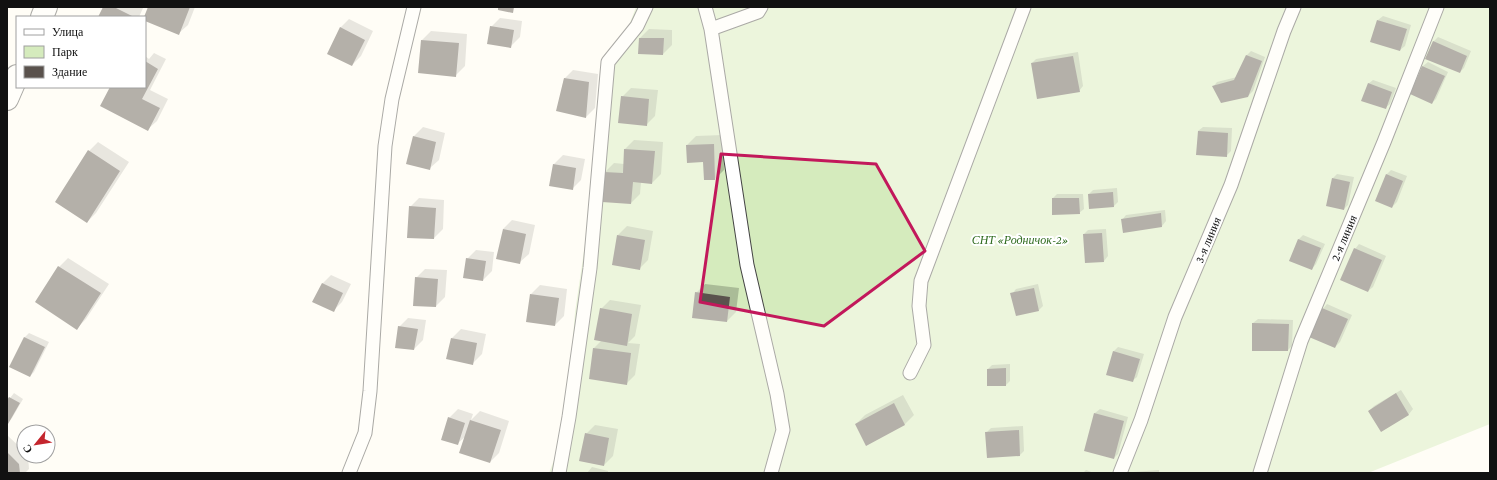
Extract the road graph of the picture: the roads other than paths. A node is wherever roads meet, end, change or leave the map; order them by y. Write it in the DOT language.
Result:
graph roads {
  1 [pos="414,7"];
  2 [pos="646,7"];
  3 [pos="705,7"];
  4 [pos="761,7"];
  5 [pos="1024,7"];
  6 [pos="1294,7"];
  7 [pos="1437,7"];
  8 [pos="711,30"];
  9 [pos="16,78"];
  10 [pos="7,99"];
  11 [pos="910,373"];
  12 [pos="349,473"];
  13 [pos="560,473"];
  14 [pos="771,473"];
  15 [pos="1120,473"];
  16 [pos="1260,473"];
  1 -- 12 [label="lane"];
  2 -- 13 [label="lane"];
  3 -- 8 [label="lane"];
  4 -- 8 [label="lane"];
  5 -- 11 [label="lane"];
  6 -- 15 [label="lane, 3-я линия"];
  7 -- 16 [label="lane, 2-я линия"];
  8 -- 14 [label="lane"];
  9 -- 10 [label="street"];
}
